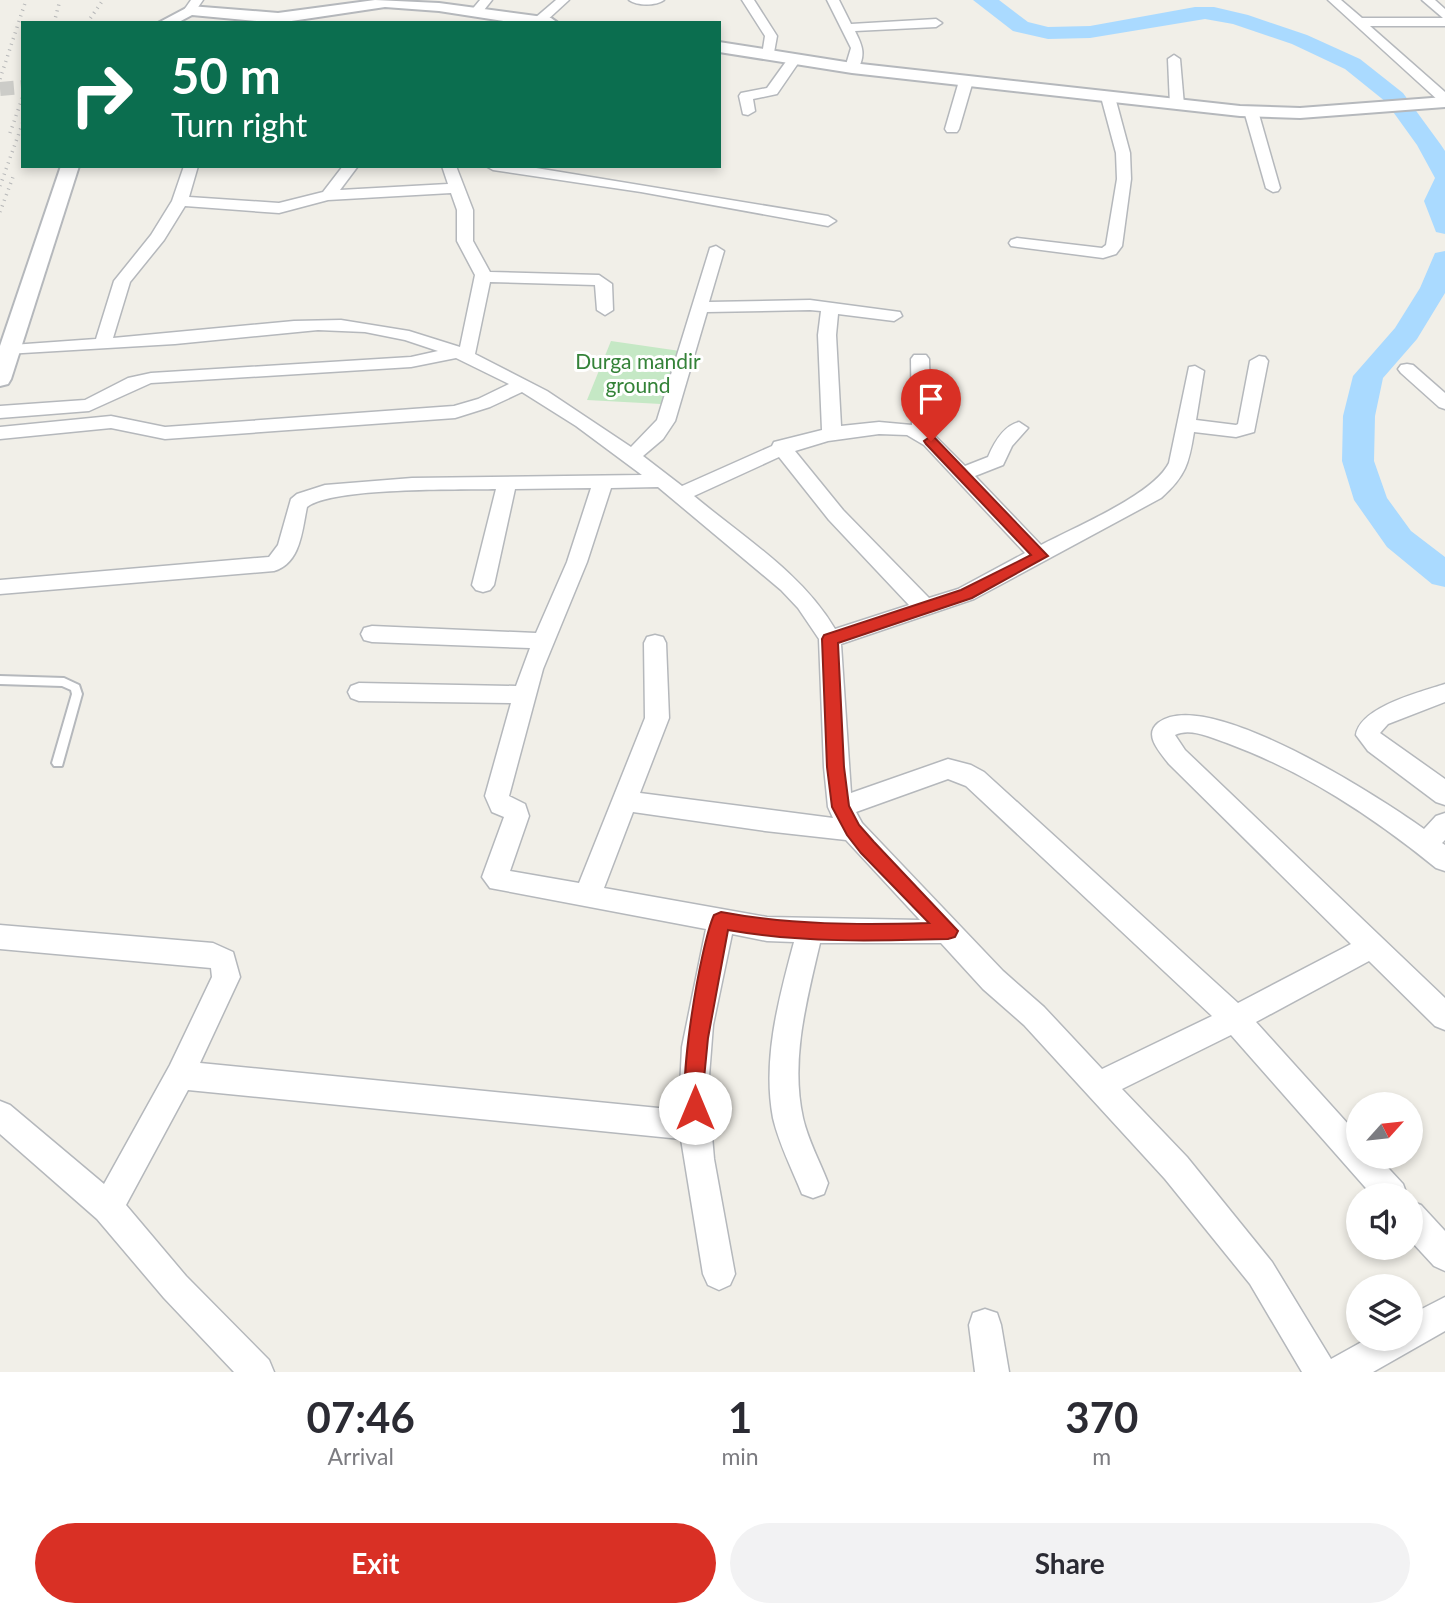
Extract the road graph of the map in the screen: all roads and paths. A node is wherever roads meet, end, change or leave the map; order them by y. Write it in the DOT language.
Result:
graph roads {
  1 [pos="563,0"];
  2 [pos="635,0"];
  3 [pos="658,0"];
  4 [pos="748,0"];
  5 [pos="833,0"];
  6 [pos="1334,0"];
  7 [pos="1427,0"];
  8 [pos="443,4"];
  9 [pos="194,5"];
  10 [pos="481,6"];
  11 [pos="1444,15"];
  12 [pos="302,20"];
  13 [pos="168,21"];
  14 [pos="541,21"];
  15 [pos="546,21"];
  16 [pos="1360,22"];
  17 [pos="936,23"];
  18 [pos="848,28"];
  19 [pos="721,47"];
  20 [pos="768,55"];
  21 [pos="1174,59"];
  22 [pos="795,60"];
  23 [pos="852,68"];
  24 [pos="966,81"];
  25 [pos="1108,97"];
  26 [pos="1445,100"];
  27 [pos="1177,104"];
  28 [pos="748,111"];
  29 [pos="1251,111"];
  30 [pos="952,129"];
  31 [pos="70,168"];
  32 [pos="190,168"];
  33 [pos="349,168"];
  34 [pos="450,168"];
  35 [pos="506,168"];
  36 [pos="457,188"];
  37 [pos="1273,188"];
  38 [pos="328,195"];
  39 [pos="180,201"];
  40 [pos="828,221"];
  41 [pos="1017,243"];
  42 [pos="716,251"];
  43 [pos="483,277"];
  44 [pos="700,307"];
  45 [pos="830,307"];
  46 [pos="605,310"];
  47 [pos="894,316"];
  48 [pos="103,344"];
  49 [pos="12,350"];
  50 [pos="461,355"];
  51 [pos="920,359"];
  52 [pos="1259,361"];
  53 [pos="1407,369"];
  54 [pos="1195,371"];
  55 [pos="0,379"];
  56 [pos="521,385"];
  57 [pos="1445,403"];
  58 [pos="0,412"];
  59 [pos="1186,425"];
  60 [pos="1019,428"];
  61 [pos="0,433"];
  62 [pos="832,433"];
  63 [pos="922,434"];
  64 [pos="781,446"];
  65 [pos="632,456"];
  66 [pos="962,474"];
  67 [pos="603,482"];
  68 [pos="507,483"];
  69 [pos="671,488"];
  70 [pos="1040,556"];
  71 [pos="484,585"];
  72 [pos="0,587"];
  73 [pos="926,608"];
  74 [pos="372,634"];
  75 [pos="830,639"];
  76 [pos="544,641"];
  77 [pos="655,643"];
  78 [pos="0,680"];
  79 [pos="359,692"];
  80 [pos="1445,693"];
  81 [pos="525,695"];
  82 [pos="58,764"];
  83 [pos="1445,794"];
  84 [pos="626,801"];
  85 [pos="847,818"];
  86 [pos="1445,823"];
  87 [pos="1435,852"];
  88 [pos="587,897"];
  89 [pos="721,920"];
  90 [pos="810,930"];
  91 [pos="948,931"];
  92 [pos="0,937"];
  93 [pos="1372,946"];
  94 [pos="1445,1017"];
  95 [pos="1235,1019"];
  96 [pos="180,1076"];
  97 [pos="1099,1085"];
  98 [pos="0,1115"];
  99 [pos="697,1126"];
  100 [pos="813,1183"];
  101 [pos="1381,1183"];
  102 [pos="108,1208"];
  103 [pos="1423,1230"];
  104 [pos="1445,1255"];
  105 [pos="719,1274"];
  106 [pos="1445,1313"];
  107 [pos="985,1325"];
  108 [pos="1423,1326"];
  109 [pos="1378,1351"];
  110 [pos="257,1372"];
  111 [pos="992,1372"];
  112 [pos="1320,1372"];
  113 [pos="1340,1372"];
  1 -- 15 [label="street"];
  2 -- 3 [label="street"];
  4 -- 20 [label="street"];
  5 -- 18 [label="street"];
  6 -- 16 [label="street"];
  7 -- 11 [label="street"];
  8 -- 10 [label="street"];
  8 -- 12 [label="street"];
  9 -- 12 [label="street"];
  9 -- 13 [label="street"];
  10 -- 14 [label="street"];
  11 -- 16 [label="street"];
  16 -- 26 [label="street"];
  17 -- 18 [label="street"];
  18 -- 23 [label="street"];
  19 -- 20 [label="street"];
  20 -- 22 [label="street"];
  21 -- 27 [label="street"];
  22 -- 23 [label="street"];
  22 -- 28 [label="street"];
  23 -- 24 [label="street"];
  24 -- 25 [label="street"];
  24 -- 30 [label="street"];
  25 -- 27 [label="street"];
  25 -- 41 [label="street"];
  26 -- 29 [label="street"];
  27 -- 29 [label="street"];
  29 -- 37 [label="street"];
  31 -- 49 [label="street"];
  32 -- 39 [label="street"];
  33 -- 38 [label="street"];
  34 -- 36 [label="street"];
  35 -- 40 [label="street"];
  36 -- 38 [label="street"];
  36 -- 43 [label="street"];
  38 -- 39 [label="street"];
  39 -- 48 [label="street"];
  42 -- 44 [label="street"];
  43 -- 46 [label="street"];
  43 -- 50 [label="street"];
  44 -- 45 [label="street"];
  44 -- 65 [label="street"];
  45 -- 47 [label="street"];
  45 -- 62 [label="street"];
  48 -- 49 [label="street"];
  48 -- 50 [label="street"];
  49 -- 55 [label="street"];
  50 -- 56 [label="street"];
  50 -- 58 [label="street"];
  51 -- 63 [label="street"];
  52 -- 59 [label="street"];
  53 -- 57 [label="street"];
  54 -- 59 [label="street"];
  56 -- 61 [label="street"];
  56 -- 65 [label="street"];
  59 -- 70 [label="street"];
  60 -- 66 [label="street"];
  62 -- 63 [label="street"];
  62 -- 64 [label="street"];
  63 -- 66 [label="street"];
  64 -- 69 [label="street"];
  64 -- 73 [label="street"];
  65 -- 69 [label="street"];
  66 -- 70 [label="street"];
  67 -- 68 [label="street"];
  67 -- 69 [label="street"];
  67 -- 76 [label="street"];
  68 -- 71 [label="street"];
  68 -- 72 [label="street"];
  69 -- 75 [label="street"];
  70 -- 73 [label="street"];
  73 -- 75 [label="street"];
  74 -- 76 [label="street"];
  75 -- 85 [label="street"];
  76 -- 81 [label="street"];
  77 -- 84 [label="street"];
  78 -- 82 [label="lane"];
  79 -- 81 [label="street"];
  80 -- 83 [label="street"];
  81 -- 88 [label="street"];
  84 -- 85 [label="street"];
  84 -- 88 [label="street"];
  85 -- 91 [label="street"];
  85 -- 95 [label="street"];
  86 -- 87 [label="street"];
  87 -- 93 [label="street"];
  88 -- 89 [label="street"];
  89 -- 90 [label="street"];
  89 -- 99 [label="street"];
  90 -- 91 [label="street"];
  90 -- 100 [label="street"];
  91 -- 97 [label="street"];
  92 -- 96 [label="street"];
  93 -- 94 [label="street"];
  93 -- 95 [label="street"];
  95 -- 97 [label="street"];
  95 -- 101 [label="street"];
  96 -- 99 [label="street"];
  96 -- 102 [label="street"];
  97 -- 112 [label="street"];
  98 -- 102 [label="street"];
  99 -- 105 [label="street"];
  102 -- 110 [label="street"];
  103 -- 104 [label="street"];
  106 -- 108 [label="street"];
  107 -- 111 [label="street"];
  109 -- 113 [label="street"];
}
